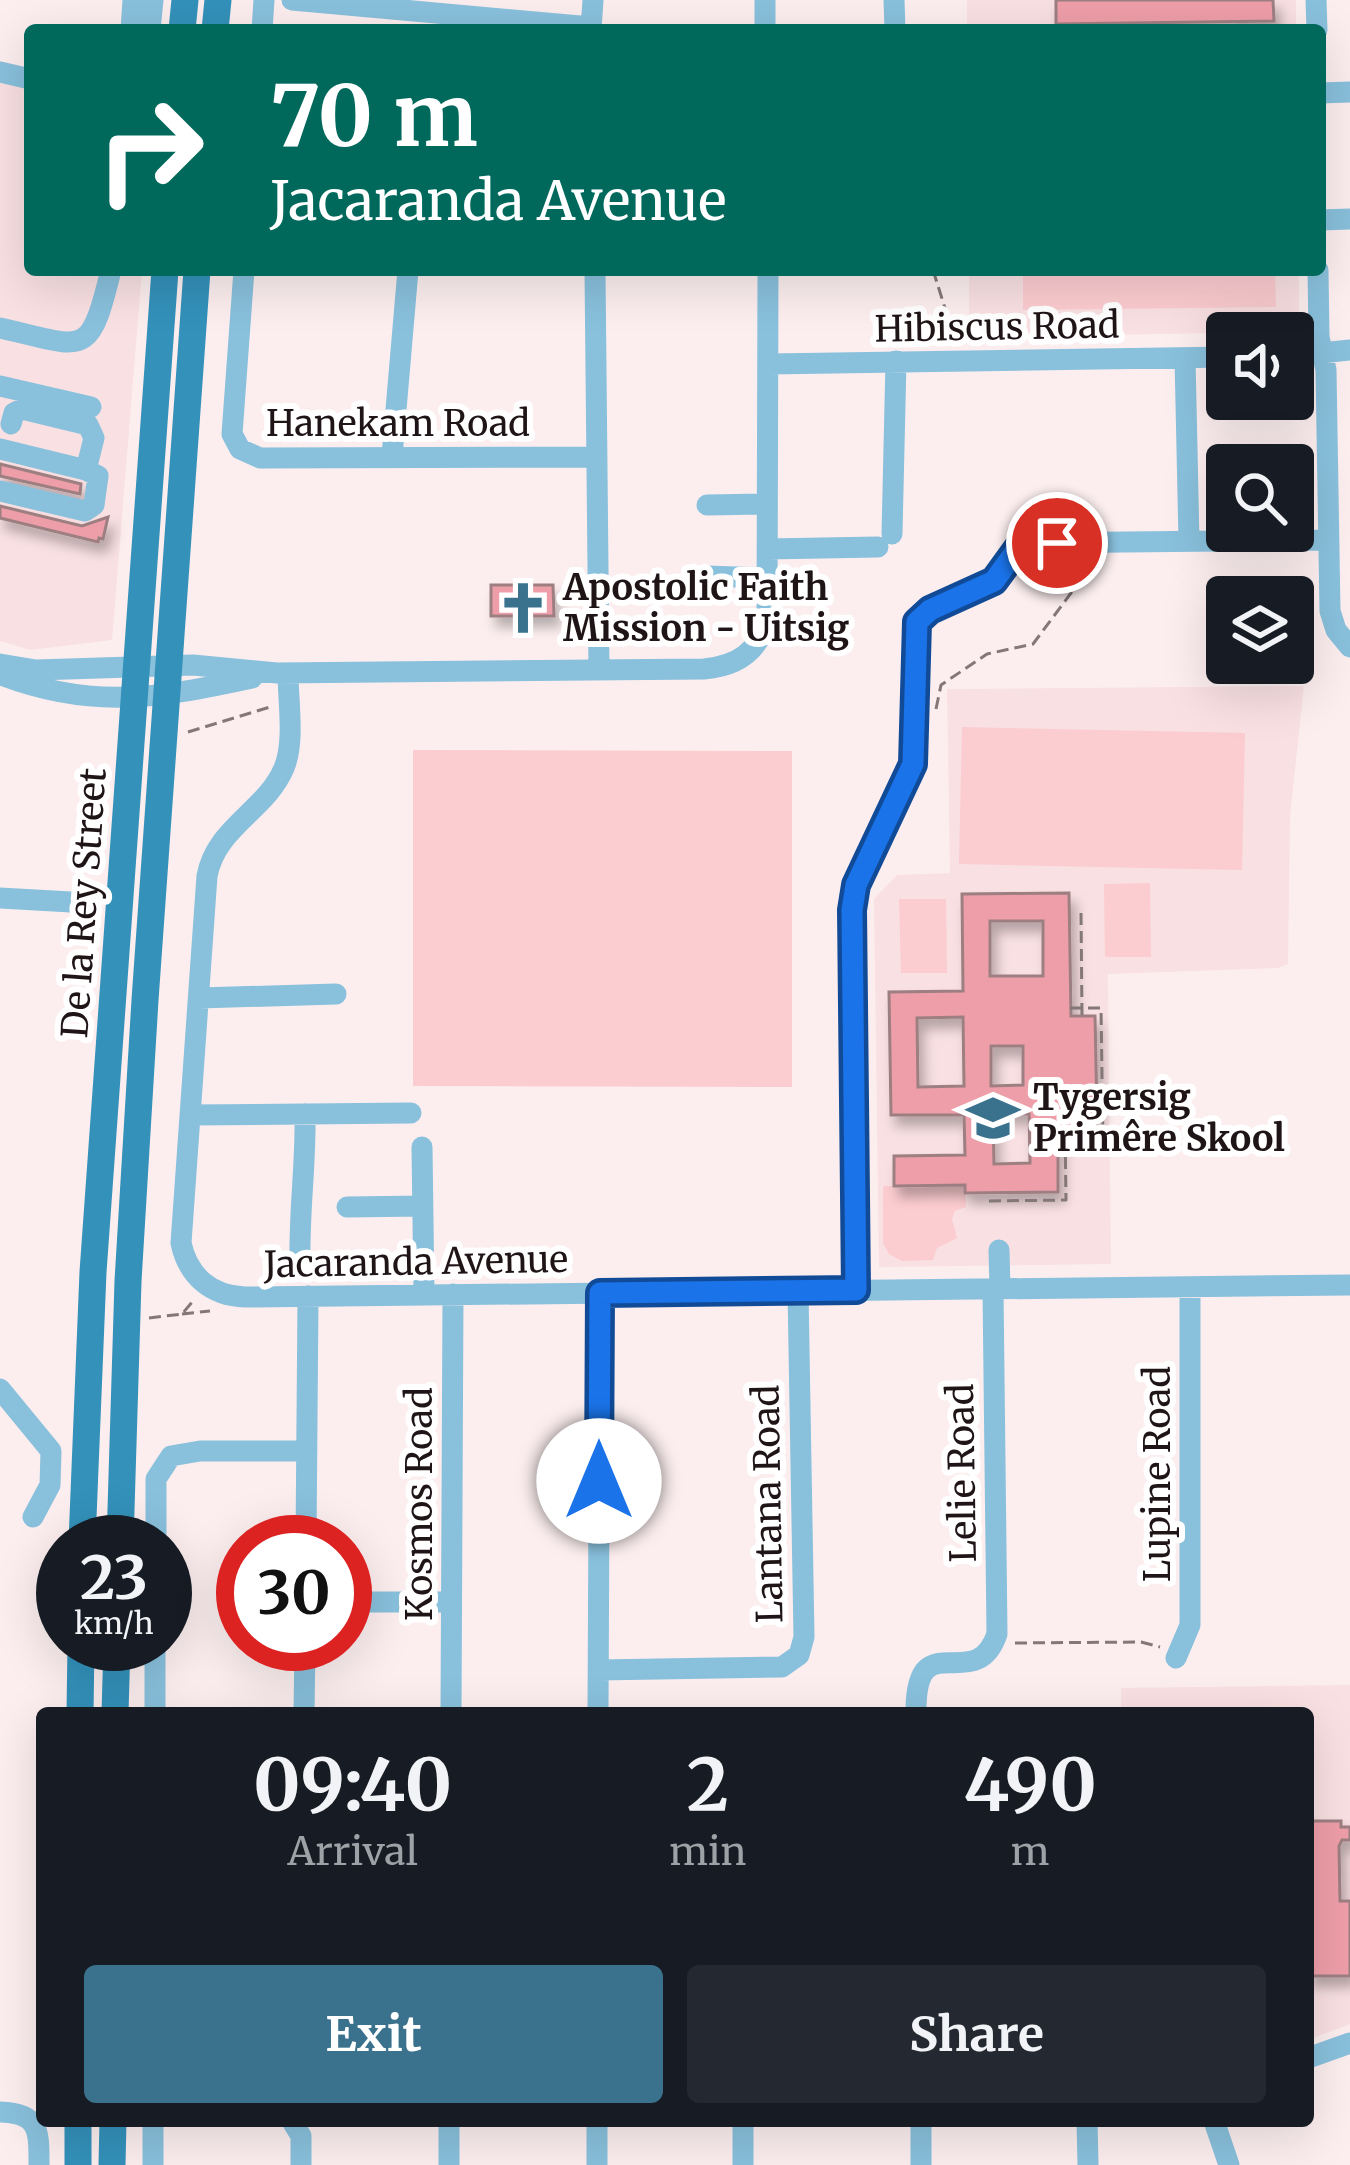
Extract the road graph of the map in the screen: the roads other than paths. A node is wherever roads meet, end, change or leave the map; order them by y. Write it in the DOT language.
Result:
graph roads {
  1 [pos="292,0"];
  2 [pos="429,14"];
  3 [pos="545,24"];
  4 [pos="110,276"];
  5 [pos="165,276"];
  6 [pos="197,276"];
  7 [pos="244,276"];
  8 [pos="407,276"];
  9 [pos="595,276"];
  10 [pos="768,276"];
  11 [pos="1318,276"];
  12 [pos="0,328"];
  13 [pos="1350,350"];
  14 [pos="1323,353"];
  15 [pos="1314,354"];
  16 [pos="1185,358"];
  17 [pos="1206,358"];
  18 [pos="896,361"];
  19 [pos="768,364"];
  20 [pos="3,406"];
  21 [pos="91,407"];
  22 [pos="0,448"];
  23 [pos="392,456"];
  24 [pos="596,457"];
  25 [pos="86,470"];
  26 [pos="0,491"];
  27 [pos="766,504"];
  28 [pos="707,506"];
  29 [pos="1328,540"];
  30 [pos="1189,541"];
  31 [pos="767,549"];
  32 [pos="707,576"];
  33 [pos="767,578"];
  34 [pos="1346,643"];
  35 [pos="0,664"];
  36 [pos="169,665"];
  37 [pos="137,667"];
  38 [pos="598,669"];
  39 [pos="282,673"];
  40 [pos="0,674"];
  41 [pos="167,697"];
  42 [pos="136,700"];
  43 [pos="0,898"];
  44 [pos="71,902"];
  45 [pos="336,994"];
  46 [pos="199,998"];
  47 [pos="411,1113"];
  48 [pos="305,1114"];
  49 [pos="190,1115"];
  50 [pos="422,1148"];
  51 [pos="422,1206"];
  52 [pos="347,1207"];
  53 [pos="999,1250"];
  54 [pos="300,1260"];
  55 [pos="1350,1285"];
  56 [pos="1190,1287"];
  57 [pos="996,1289"];
  58 [pos="856,1290"];
  59 [pos="798,1291"];
  60 [pos="600,1293"];
  61 [pos="453,1294"];
  62 [pos="424,1295"];
  63 [pos="308,1296"];
  64 [pos="0,1389"];
  65 [pos="307,1451"];
  66 [pos="83,1515"];
  67 [pos="121,1515"];
  68 [pos="156,1515"];
  69 [pos="306,1515"];
  70 [pos="33,1517"];
  71 [pos="372,1602"];
  72 [pos="451,1602"];
  73 [pos="1177,1658"];
  74 [pos="598,1670"];
  75 [pos="81,1671"];
  76 [pos="116,1671"];
  77 [pos="155,1671"];
  78 [pos="305,1671"];
  79 [pos="80,1707"];
  80 [pos="115,1707"];
  81 [pos="155,1707"];
  82 [pos="304,1707"];
  83 [pos="451,1707"];
  84 [pos="598,1707"];
  85 [pos="916,1707"];
  86 [pos="1350,2043"];
  87 [pos="1314,2056"];
  88 [pos="0,2112"];
  89 [pos="78,2127"];
  90 [pos="113,2127"];
  91 [pos="154,2127"];
  92 [pos="296,2127"];
  93 [pos="449,2127"];
  94 [pos="597,2127"];
  95 [pos="743,2127"];
  96 [pos="920,2127"];
  97 [pos="1087,2127"];
  98 [pos="1216,2127"];
  99 [pos="39,2165"];
  100 [pos="78,2165"];
  101 [pos="112,2165"];
  102 [pos="153,2165"];
  103 [pos="301,2165"];
  104 [pos="449,2165"];
  105 [pos="597,2165"];
  106 [pos="743,2165"];
  107 [pos="921,2165"];
  108 [pos="1088,2165"];
  109 [pos="1229,2165"];
  1 -- 2 [label="street"];
  2 -- 3 [label="street"];
  4 -- 12 [label="street"];
  5 -- 37 [label="main road, De la Rey Street"];
  6 -- 36 [label="main road, De la Rey Street"];
  7 -- 23 [label="street, Hanekam Road"];
  8 -- 23 [label="street"];
  9 -- 24 [label="street"];
  10 -- 19 [label="street"];
  11 -- 14 [label="street"];
  13 -- 14 [label="street"];
  14 -- 15 [label="street"];
  14 -- 29 [label="street"];
  16 -- 17 [label="street, Hibiscus Road"];
  16 -- 18 [label="street, Hibiscus Road"];
  16 -- 30 [label="street"];
  18 -- 19 [label="street, Hibiscus Road"];
  18 -- 31 [label="street"];
  19 -- 27 [label="street"];
  20 -- 21 [label="street"];
  20 -- 25 [label="street"];
  22 -- 25 [label="street"];
  23 -- 24 [label="street, Hanekam Road"];
  24 -- 38 [label="street"];
  25 -- 26 [label="street"];
  27 -- 28 [label="street"];
  27 -- 31 [label="street"];
  29 -- 30 [label="street"];
  29 -- 34 [label="street"];
  30 -- 58 [label="street"];
  31 -- 33 [label="street"];
  32 -- 33 [label="street"];
  33 -- 38 [label="street"];
  35 -- 37 [label="street"];
  36 -- 37 [label="street"];
  36 -- 39 [label="street"];
  36 -- 41 [label="main road, De la Rey Street"];
  37 -- 42 [label="main road, De la Rey Street"];
  38 -- 39 [label="street"];
  39 -- 41 [label="street"];
  39 -- 46 [label="street, Jacaranda Avenue"];
  40 -- 42 [label="street"];
  41 -- 42 [label="street"];
  41 -- 67 [label="main road, De la Rey Street"];
  42 -- 66 [label="main road, De la Rey Street"];
  43 -- 44 [label="street"];
  45 -- 46 [label="street"];
  46 -- 49 [label="street, Jacaranda Avenue"];
  47 -- 48 [label="street"];
  48 -- 49 [label="street"];
  48 -- 54 [label="street"];
  49 -- 63 [label="street, Jacaranda Avenue"];
  50 -- 51 [label="street"];
  51 -- 52 [label="street"];
  51 -- 62 [label="street"];
  53 -- 57 [label="street, Lelie Road"];
  55 -- 56 [label="street, Jacaranda Avenue"];
  56 -- 57 [label="street, Jacaranda Avenue"];
  56 -- 73 [label="street, Lupine Road"];
  57 -- 58 [label="street, Jacaranda Avenue"];
  57 -- 85 [label="street, Lelie Road"];
  58 -- 59 [label="street, Jacaranda Avenue"];
  59 -- 60 [label="street, Jacaranda Avenue"];
  59 -- 74 [label="street, Lantana Road"];
  60 -- 61 [label="street, Jacaranda Avenue"];
  60 -- 74 [label="street"];
  61 -- 62 [label="street, Jacaranda Avenue"];
  61 -- 72 [label="street, Kosmos Road"];
  62 -- 63 [label="street, Jacaranda Avenue"];
  63 -- 65 [label="street"];
  64 -- 70 [label="street"];
  65 -- 68 [label="street"];
  65 -- 69 [label="street"];
  71 -- 72 [label="street"];
  72 -- 83 [label="street, Kosmos Road"];
  74 -- 84 [label="street"];
  75 -- 79 [label="main road"];
  76 -- 80 [label="main road"];
  77 -- 81 [label="street"];
  78 -- 82 [label="street"];
  86 -- 87 [label="street"];
  88 -- 99 [label="street"];
  89 -- 100 [label="main road"];
  90 -- 101 [label="main road"];
  91 -- 102 [label="street"];
  92 -- 103 [label="street"];
  93 -- 104 [label="street"];
  94 -- 105 [label="street"];
  95 -- 106 [label="street"];
  96 -- 107 [label="street"];
  97 -- 108 [label="street"];
  98 -- 109 [label="street"];
}
